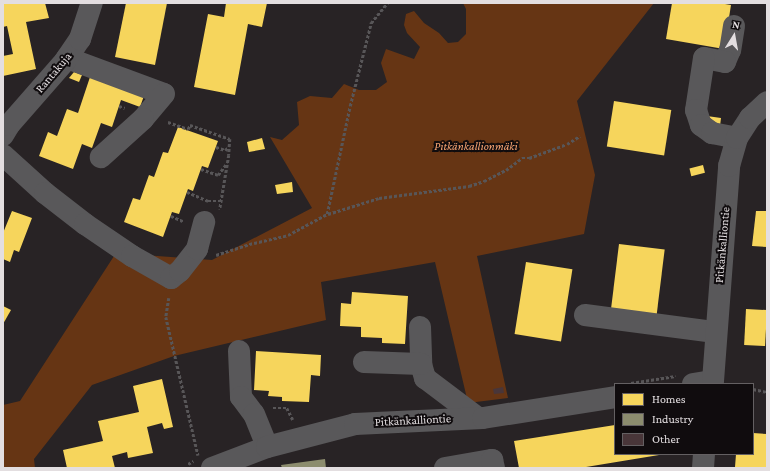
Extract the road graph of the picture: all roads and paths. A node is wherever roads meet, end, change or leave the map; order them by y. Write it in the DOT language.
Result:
graph roads {
  1 [pos="92,3"];
  2 [pos="387,3"];
  3 [pos="734,26"];
  4 [pos="67,58"];
  5 [pos="767,102"];
  6 [pos="147,114"];
  7 [pos="3,135"];
  8 [pos="580,136"];
  9 [pos="737,138"];
  10 [pos="216,147"];
  11 [pos="230,147"];
  12 [pos="3,155"];
  13 [pos="100,157"];
  14 [pos="228,162"];
  15 [pos="201,169"];
  16 [pos="187,192"];
  17 [pos="222,201"];
  18 [pos="327,214"];
  19 [pos="171,216"];
  20 [pos="204,222"];
  21 [pos="210,257"];
  22 [pos="171,278"];
  23 [pos="586,315"];
  24 [pos="420,327"];
  25 [pos="716,332"];
  26 [pos="239,352"];
  27 [pos="364,362"];
  28 [pos="421,364"];
  29 [pos="706,383"];
  30 [pos="754,389"];
  31 [pos="767,392"];
  32 [pos="614,397"];
  33 [pos="254,414"];
  34 [pos="478,418"];
  35 [pos="293,421"];
  36 [pos="267,447"];
  37 [pos="704,455"];
  38 [pos="210,465"];
  39 [pos="445,468"];
  40 [pos="494,468"];
  41 [pos="703,468"];
  1 -- 4 [label="street, Rantakuja"];
  2 -- 18 [label="path"];
  3 -- 9 [label="street"];
  4 -- 6 [label="street"];
  4 -- 7 [label="street, Rantakuja"];
  5 -- 9 [label="street, Pitkänkalliontie"];
  6 -- 11 [label="path"];
  6 -- 13 [label="street"];
  8 -- 18 [label="path"];
  9 -- 25 [label="street, Pitkänkalliontie"];
  10 -- 11 [label="path"];
  11 -- 14 [label="path"];
  12 -- 22 [label="street"];
  14 -- 15 [label="path"];
  14 -- 17 [label="path"];
  16 -- 17 [label="path"];
  17 -- 20 [label="path"];
  18 -- 21 [label="path"];
  19 -- 20 [label="path"];
  20 -- 22 [label="street"];
  22 -- 38 [label="path"];
  23 -- 25 [label="street"];
  24 -- 28 [label="street"];
  25 -- 29 [label="street, Pitkänkalliontie"];
  26 -- 33 [label="street"];
  27 -- 28 [label="street"];
  28 -- 34 [label="street"];
  30 -- 31 [label="path"];
  32 -- 34 [label="street, Pitkänkalliontie"];
  33 -- 35 [label="path"];
  33 -- 36 [label="street"];
  34 -- 36 [label="street, Pitkänkalliontie"];
  36 -- 38 [label="street, Pitkänkalliontie"];
  37 -- 41 [label="street"];
  39 -- 40 [label="street"];
}
